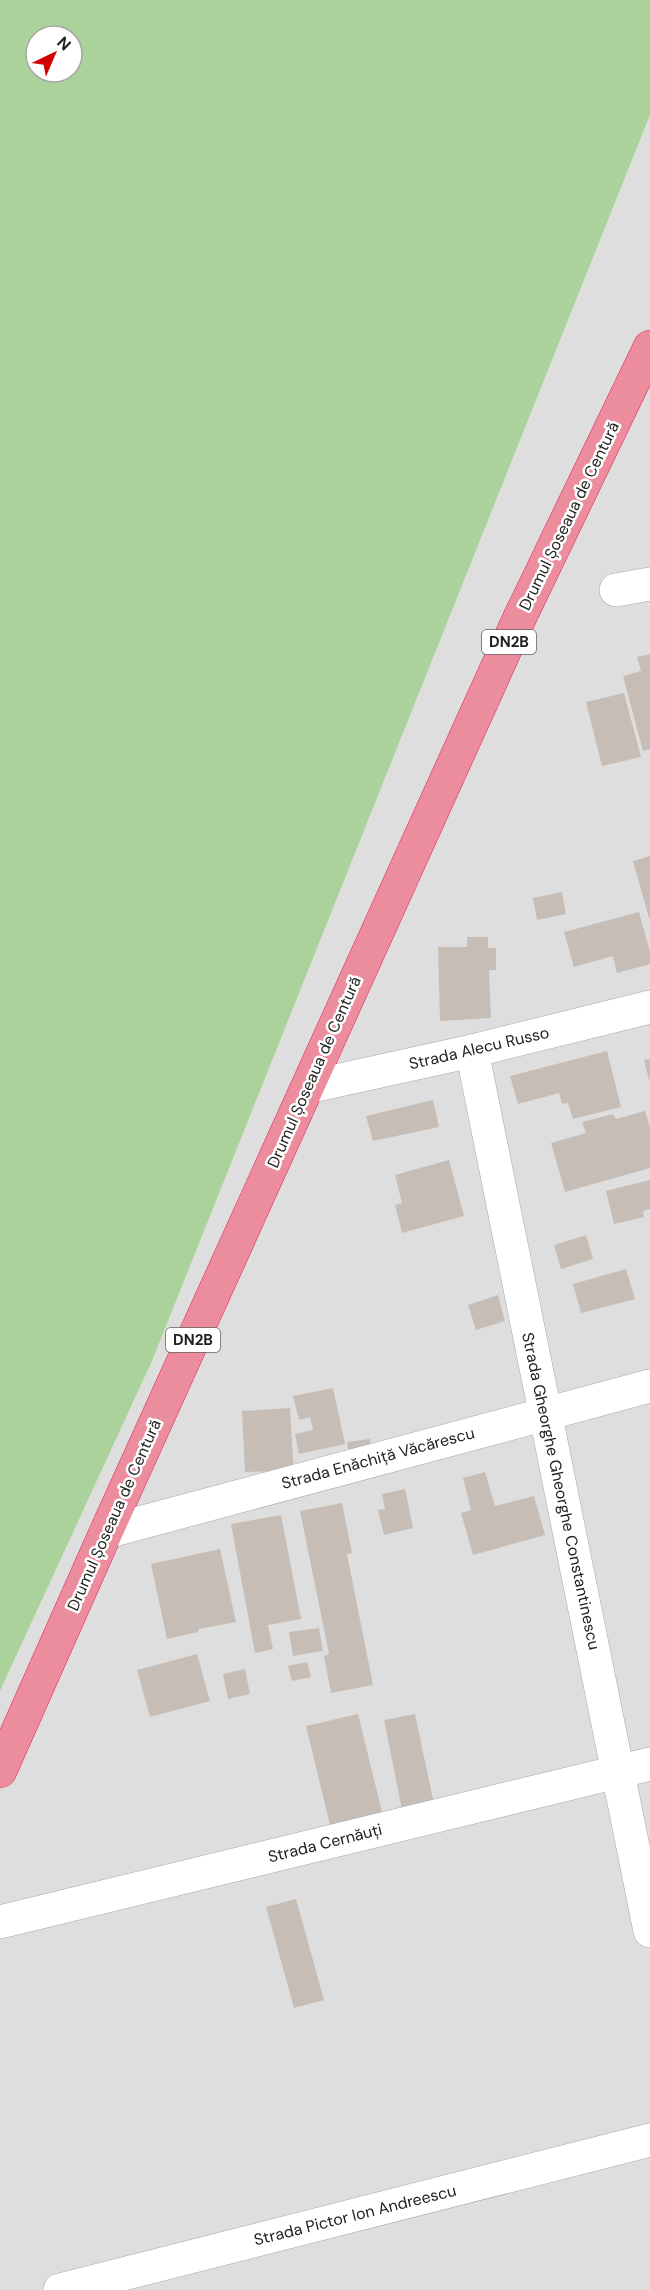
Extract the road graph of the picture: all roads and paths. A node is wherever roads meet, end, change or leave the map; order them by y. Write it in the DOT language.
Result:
graph roads {
  1 [pos="650,347"];
  2 [pos="650,584"];
  3 [pos="616,590"];
  4 [pos="650,1007"];
  5 [pos="472,1051"];
  6 [pos="308,1087"];
  7 [pos="650,1386"];
  8 [pos="545,1413"];
  9 [pos="106,1532"];
  10 [pos="635,1768"];
  11 [pos="0,1771"];
  12 [pos="0,1922"];
  13 [pos="650,1931"];
  14 [pos="650,2140"];
  15 [pos="60,2290"];
  1 -- 6 [label="highway, Drumul Șoseaua de Centură / DN2B"];
  2 -- 3 [label="street"];
  4 -- 5 [label="street, Strada Alecu Russo"];
  5 -- 6 [label="street, Strada Alecu Russo"];
  5 -- 8 [label="street, Strada Gheorghe Gheorghe Constantinescu"];
  6 -- 9 [label="highway, Drumul Șoseaua de Centură / DN2B"];
  7 -- 8 [label="street, Strada Enăchiță Văcărescu"];
  8 -- 9 [label="street, Strada Enăchiță Văcărescu"];
  8 -- 10 [label="street, Strada Gheorghe Gheorghe Constantinescu"];
  9 -- 11 [label="highway, Drumul Șoseaua de Centură / DN2B"];
  10 -- 12 [label="street, Strada Cernăuți"];
  10 -- 13 [label="street, Strada Gheorghe Gheorghe Constantinescu"];
  14 -- 15 [label="street, Strada Pictor Ion Andreescu"];
}
